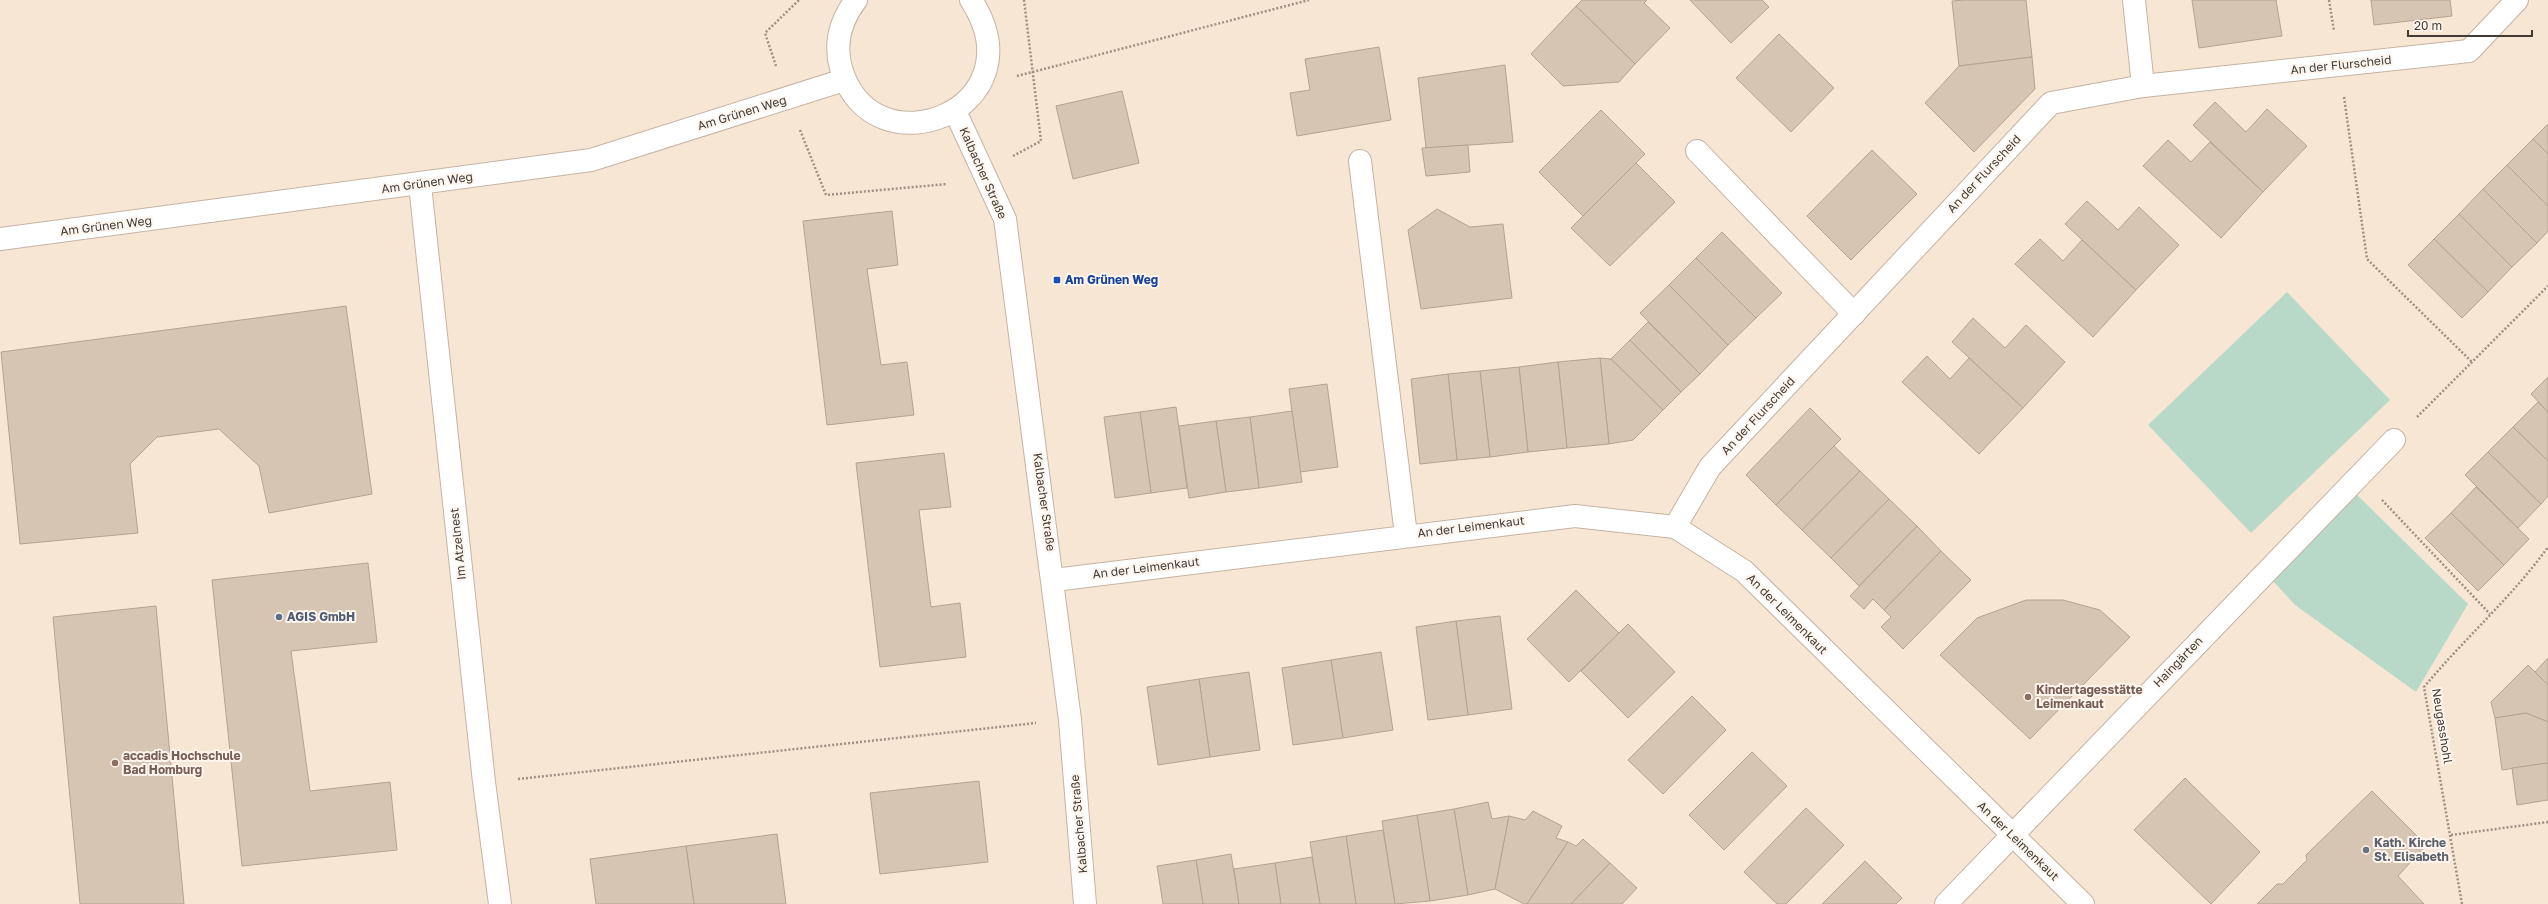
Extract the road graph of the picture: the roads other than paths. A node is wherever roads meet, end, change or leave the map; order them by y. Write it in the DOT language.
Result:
graph roads {
  1 [pos="856,0"];
  2 [pos="971,0"];
  3 [pos="2134,0"];
  4 [pos="2517,0"];
  5 [pos="844,80"];
  6 [pos="2143,86"];
  7 [pos="955,111"];
  8 [pos="1697,151"];
  9 [pos="1360,161"];
  10 [pos="420,185"];
  11 [pos="0,239"];
  12 [pos="1854,314"];
  13 [pos="2394,440"];
  14 [pos="1675,527"];
  15 [pos="1406,535"];
  16 [pos="1054,580"];
  17 [pos="2012,835"];
  18 [pos="500,904"];
  19 [pos="1085,904"];
  20 [pos="1946,904"];
  21 [pos="2082,904"];
  1 -- 5 [label="street"];
  2 -- 7 [label="street"];
  3 -- 6 [label="street"];
  4 -- 6 [label="street, An der Flurscheid"];
  5 -- 7 [label="street"];
  5 -- 10 [label="street, Am Grünen Weg"];
  6 -- 12 [label="street, An der Flurscheid"];
  7 -- 16 [label="street, Kalbacher Straße"];
  8 -- 12 [label="street"];
  9 -- 15 [label="street, An der Leimenkaut"];
  10 -- 11 [label="street, Am Grünen Weg"];
  10 -- 18 [label="street, Im Atzelnest"];
  12 -- 14 [label="street, An der Flurscheid"];
  13 -- 17 [label="street, Haingärten"];
  14 -- 15 [label="street, An der Leimenkaut"];
  14 -- 17 [label="street, An der Leimenkaut"];
  15 -- 16 [label="street, An der Leimenkaut"];
  16 -- 19 [label="street, Kalbacher Straße"];
  17 -- 20 [label="street, Haingärten"];
  17 -- 21 [label="street, An der Leimenkaut"];
}
